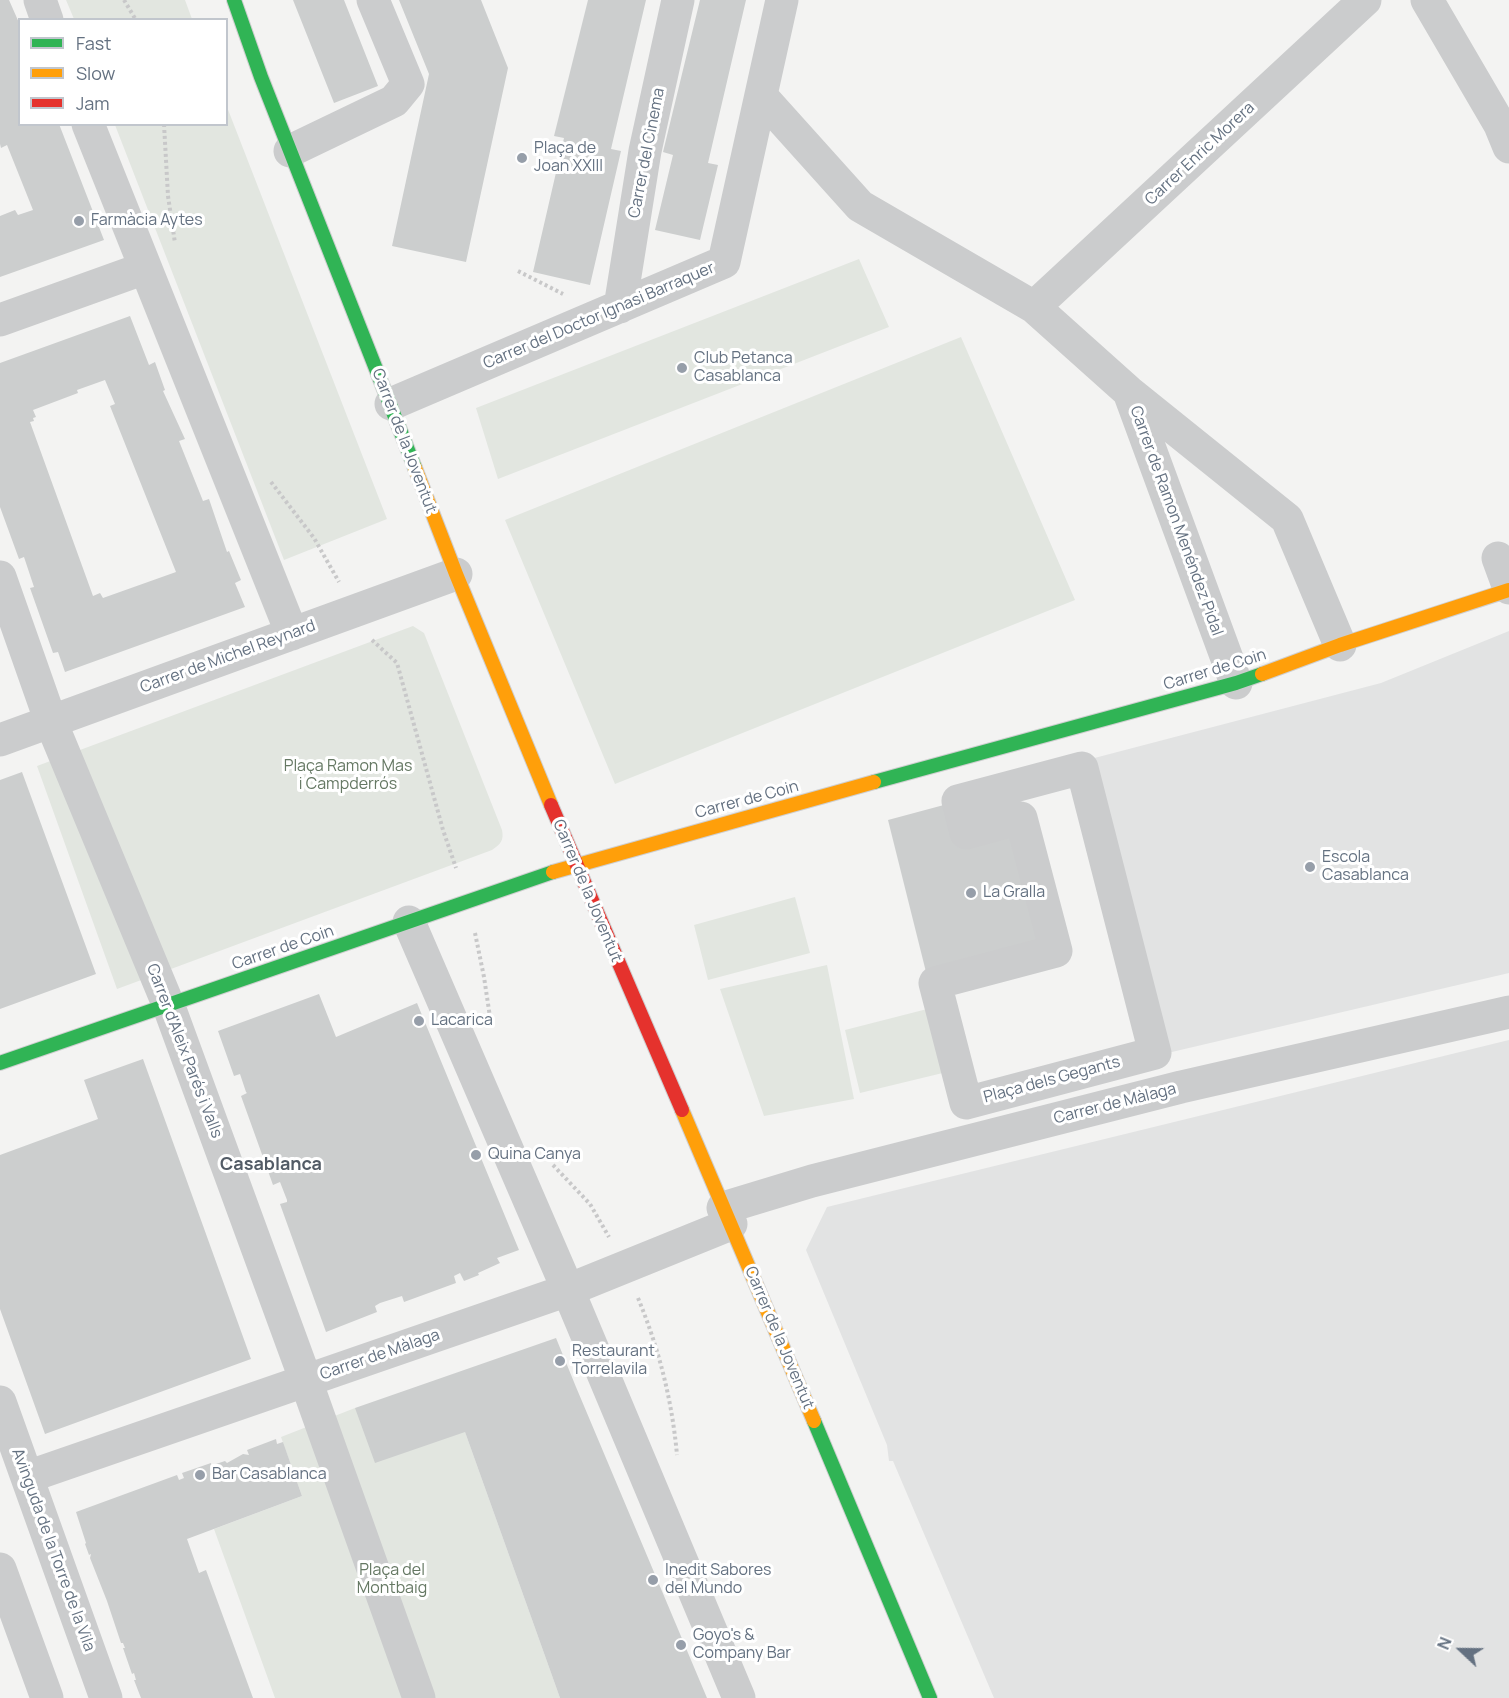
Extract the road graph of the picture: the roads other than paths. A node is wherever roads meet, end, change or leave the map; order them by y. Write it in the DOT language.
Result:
graph roads {
  1 [pos="40,0"];
  2 [pos="222,0"];
  3 [pos="234,0"];
  4 [pos="373,0"];
  5 [pos="678,0"];
  6 [pos="782,0"];
  7 [pos="1365,0"];
  8 [pos="1427,0"];
  9 [pos="46,18"];
  10 [pos="261,77"];
  11 [pos="762,97"];
  12 [pos="89,126"];
  13 [pos="1506,131"];
  14 [pos="290,151"];
  15 [pos="145,268"];
  16 [pos="620,307"];
  17 [pos="1035,307"];
  18 [pos="0,320"];
  19 [pos="1129,392"];
  20 [pos="391,404"];
  21 [pos="1498,558"];
  22 [pos="456,574"];
  23 [pos="0,577"];
  24 [pos="1509,589"];
  25 [pos="292,633"];
  26 [pos="1340,645"];
  27 [pos="1236,683"];
  28 [pos="51,722"];
  29 [pos="0,740"];
  30 [pos="958,801"];
  31 [pos="575,864"];
  32 [pos="409,922"];
  33 [pos="168,1004"];
  34 [pos="1509,1012"];
  35 [pos="0,1063"];
  36 [pos="727,1216"];
  37 [pos="568,1290"];
  38 [pos="306,1380"];
  39 [pos="0,1402"];
  40 [pos="27,1478"];
  41 [pos="0,1569"];
  42 [pos="47,1698"];
  43 [pos="106,1698"];
  44 [pos="419,1698"];
  45 [pos="740,1698"];
  46 [pos="930,1698"];
  1 -- 9 [label="street"];
  2 -- 10 [label="street, Carrer de la Joventut"];
  3 -- 10 [label="street, Carrer de la Joventut"];
  4 -- 14 [label="street"];
  5 -- 16 [label="street, Carrer del Cinema"];
  6 -- 11 [label="street, Carrer del Doctor Ignasi Barraquer"];
  7 -- 17 [label="street, Carrer Enric Morera"];
  8 -- 13 [label="street"];
  10 -- 14 [label="street, Carrer de la Joventut"];
  11 -- 16 [label="street, Carrer del Doctor Ignasi Barraquer"];
  11 -- 17 [label="street, Carrer de Ramon Menéndez Pidal"];
  12 -- 15 [label="street"];
  14 -- 20 [label="street, Carrer de la Joventut"];
  15 -- 18 [label="street"];
  15 -- 25 [label="street"];
  16 -- 20 [label="street, Carrer del Doctor Ignasi Barraquer"];
  17 -- 19 [label="street, Carrer de Ramon Menéndez Pidal"];
  19 -- 26 [label="street, Carrer de Ramon Menéndez Pidal"];
  19 -- 27 [label="street, Carrer de Ramon Menéndez Pidal"];
  20 -- 22 [label="street, Carrer de la Joventut"];
  21 -- 24 [label="street"];
  22 -- 25 [label="street, Carrer de Michel Reynard"];
  22 -- 31 [label="street, Carrer de la Joventut"];
  23 -- 28 [label="street, Carrer d'Aleix Parés i Valls"];
  24 -- 26 [label="street, Carrer de Coin"];
  25 -- 28 [label="street, Carrer de Michel Reynard"];
  26 -- 27 [label="street, Carrer de Coin"];
  27 -- 31 [label="street, Carrer de Coin"];
  28 -- 29 [label="street, Carrer de Michel Reynard"];
  28 -- 33 [label="street, Carrer d'Aleix Parés i Valls"];
  30 -- 30 [label="street, Plaça dels Gegants"];
  31 -- 32 [label="street, Carrer de Coin"];
  31 -- 36 [label="street, Carrer de la Joventut"];
  32 -- 33 [label="street, Carrer de Coin"];
  32 -- 37 [label="street"];
  33 -- 35 [label="street, Carrer de Coin"];
  33 -- 38 [label="street, Carrer d'Aleix Parés i Valls"];
  34 -- 36 [label="street, Carrer de Màlaga"];
  36 -- 37 [label="street, Carrer de Màlaga"];
  36 -- 46 [label="street, Carrer de la Joventut"];
  37 -- 38 [label="street, Carrer de Màlaga"];
  37 -- 45 [label="street"];
  38 -- 40 [label="street, Carrer de Màlaga"];
  38 -- 44 [label="street, Carrer d'Aleix Parés i Valls"];
  39 -- 40 [label="street, Avinguda de la Torre de la Vila"];
  40 -- 43 [label="street, Avinguda de la Torre de la Vila"];
  41 -- 42 [label="street"];
}
